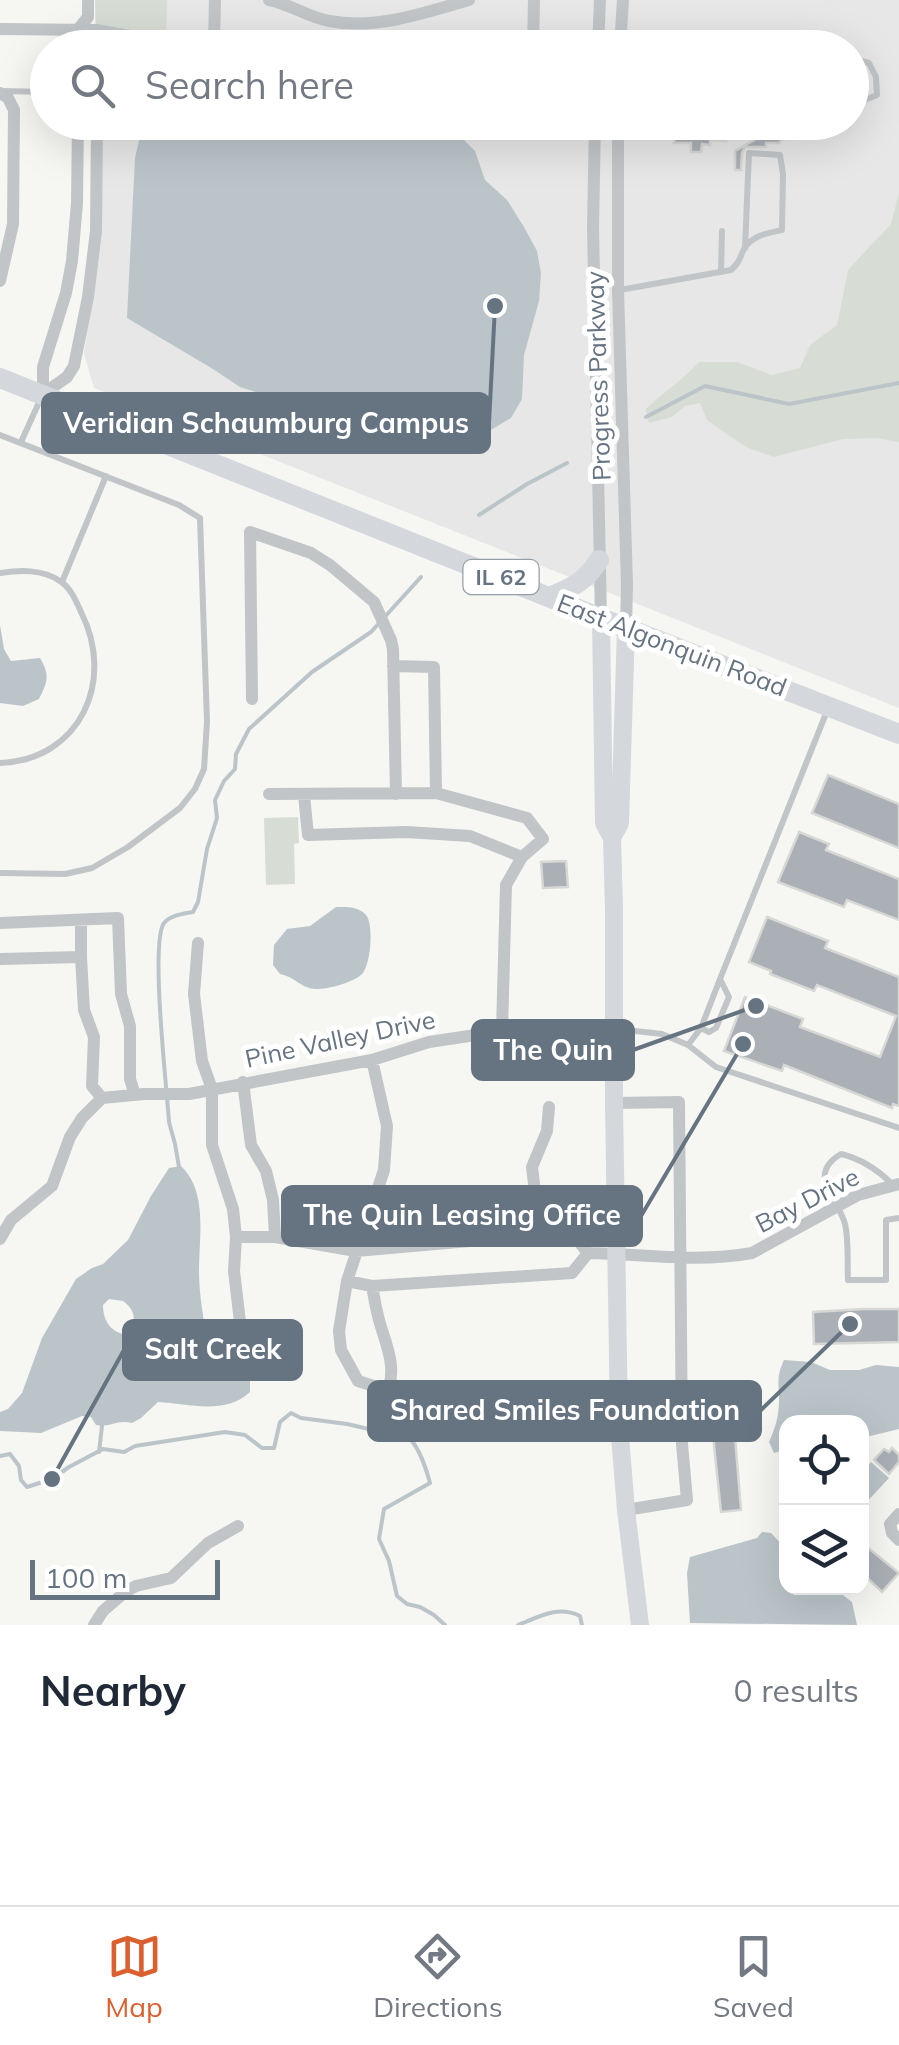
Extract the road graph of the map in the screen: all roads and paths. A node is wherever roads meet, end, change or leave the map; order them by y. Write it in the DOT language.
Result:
graph roads {
  1 [pos="88,0"];
  2 [pos="215,0"];
  3 [pos="269,0"];
  4 [pos="469,0"];
  5 [pos="534,0"];
  6 [pos="600,0"];
  7 [pos="622,0"];
  8 [pos="297,4"];
  9 [pos="442,4"];
  10 [pos="84,23"];
  11 [pos="0,29"];
  12 [pos="83,30"];
  13 [pos="96,30"];
  14 [pos="218,30"];
  15 [pos="533,30"];
  16 [pos="599,30"];
  17 [pos="621,30"];
  18 [pos="869,63"];
  19 [pos="0,92"];
  20 [pos="30,92"];
  21 [pos="869,98"];
  22 [pos="78,140"];
  23 [pos="97,140"];
  24 [pos="595,140"];
  25 [pos="618,140"];
  26 [pos="722,231"];
  27 [pos="745,248"];
  28 [pos="1,271"];
  29 [pos="721,272"];
  30 [pos="618,290"];
  31 [pos="0,378"];
  32 [pos="42,394"];
  33 [pos="0,435"];
  34 [pos="21,442"];
  35 [pos="106,476"];
  36 [pos="599,560"];
  37 [pos="0,573"];
  38 [pos="62,582"];
  39 [pos="550,596"];
  40 [pos="600,618"];
  41 [pos="626,628"];
  42 [pos="393,666"];
  43 [pos="252,699"];
  44 [pos="829,706"];
  45 [pos="899,734"];
  46 [pos="0,763"];
  47 [pos="436,792"];
  48 [pos="269,794"];
  49 [pos="396,794"];
  50 [pos="304,795"];
  51 [pos="612,838"];
  52 [pos="522,857"];
  53 [pos="0,873"];
  54 [pos="80,920"];
  55 [pos="0,923"];
  56 [pos="198,943"];
  57 [pos="81,956"];
  58 [pos="0,959"];
  59 [pos="720,979"];
  60 [pos="701,1028"];
  61 [pos="615,1029"];
  62 [pos="502,1031"];
  63 [pos="688,1045"];
  64 [pos="372,1060"];
  65 [pos="242,1082"];
  66 [pos="212,1089"];
  67 [pos="139,1094"];
  68 [pos="102,1098"];
  69 [pos="614,1103"];
  70 [pos="549,1107"];
  71 [pos="899,1128"];
  72 [pos="896,1185"];
  73 [pos="836,1208"];
  74 [pos="5,1216"];
  75 [pos="899,1218"];
  76 [pos="540,1234"];
  77 [pos="236,1236"];
  78 [pos="275,1237"];
  79 [pos="0,1240"];
  80 [pos="356,1251"];
  81 [pos="588,1254"];
  82 [pos="617,1254"];
  83 [pos="682,1259"];
  84 [pos="347,1281"];
  85 [pos="372,1286"];
  86 [pos="242,1339"];
  87 [pos="626,1510"];
  88 [pos="899,1514"];
  89 [pos="238,1526"];
  90 [pos="899,1540"];
  91 [pos="94,1625"];
  92 [pos="640,1625"];
  1 -- 10 [label="street"];
  2 -- 14 [label="street"];
  3 -- 8 [label="street"];
  4 -- 9 [label="street"];
  5 -- 15 [label="street"];
  6 -- 16 [label="street"];
  7 -- 17 [label="street"];
  8 -- 9 [label="street"];
  10 -- 11 [label="street"];
  10 -- 12 [label="street"];
  10 -- 13 [label="street"];
  18 -- 21 [label="lane"];
  19 -- 20 [label="lane"];
  19 -- 28 [label="street"];
  22 -- 32 [label="street"];
  23 -- 32 [label="street"];
  24 -- 36 [label="street, Progress Parkway"];
  25 -- 30 [label="street, Progress Parkway"];
  26 -- 29 [label="lane"];
  27 -- 27 [label="lane"];
  27 -- 29 [label="lane"];
  29 -- 30 [label="lane"];
  30 -- 41 [label="street, Progress Parkway"];
  31 -- 32 [label="main road, East Algonquin Road / IL 62"];
  32 -- 34 [label="lane"];
  32 -- 39 [label="main road, East Algonquin Road / IL 62"];
  33 -- 34 [label="lane"];
  34 -- 35 [label="lane"];
  35 -- 38 [label="lane"];
  35 -- 53 [label="lane"];
  36 -- 39 [label="main road"];
  36 -- 40 [label="street, Progress Parkway"];
  37 -- 38 [label="lane"];
  38 -- 46 [label="lane"];
  39 -- 40 [label="main road, East Algonquin Road / IL 62"];
  40 -- 41 [label="main road, East Algonquin Road / IL 62"];
  40 -- 51 [label="street"];
  41 -- 44 [label="main road, East Algonquin Road / IL 62"];
  41 -- 51 [label="street"];
  42 -- 43 [label="street"];
  42 -- 47 [label="street"];
  42 -- 49 [label="street"];
  44 -- 45 [label="main road, East Algonquin Road / IL 62"];
  44 -- 59 [label="lane"];
  47 -- 49 [label="street"];
  47 -- 52 [label="street"];
  48 -- 50 [label="street"];
  49 -- 50 [label="street"];
  50 -- 52 [label="street"];
  51 -- 61 [label="street"];
  52 -- 62 [label="street"];
  54 -- 55 [label="street"];
  54 -- 57 [label="street"];
  54 -- 67 [label="street"];
  56 -- 66 [label="street"];
  57 -- 58 [label="street"];
  57 -- 68 [label="street"];
  59 -- 60 [label="lane"];
  59 -- 60 [label="lane"];
  60 -- 63 [label="lane"];
  61 -- 62 [label="street, Pine Valley Drive"];
  61 -- 63 [label="lane"];
  61 -- 69 [label="street"];
  62 -- 64 [label="street, Pine Valley Drive"];
  63 -- 71 [label="lane"];
  64 -- 65 [label="street, Pine Valley Drive"];
  64 -- 80 [label="street"];
  65 -- 66 [label="street, Pine Valley Drive"];
  65 -- 78 [label="street"];
  66 -- 67 [label="street, Pine Valley Drive"];
  66 -- 77 [label="street"];
  67 -- 68 [label="street, Pine Valley Drive"];
  68 -- 74 [label="street"];
  69 -- 82 [label="street"];
  69 -- 83 [label="street"];
  70 -- 76 [label="street"];
  72 -- 73 [label="street, Bay Drive"];
  72 -- 73 [label="lane"];
  73 -- 75 [label="lane"];
  73 -- 83 [label="street, Bay Drive"];
  74 -- 79 [label="street"];
  76 -- 80 [label="street"];
  76 -- 81 [label="street"];
  77 -- 78 [label="street"];
  77 -- 86 [label="street"];
  78 -- 80 [label="street"];
  80 -- 84 [label="street"];
  81 -- 82 [label="street, Bay Drive"];
  81 -- 85 [label="street"];
  82 -- 83 [label="street, Bay Drive"];
  82 -- 87 [label="street"];
  83 -- 87 [label="street"];
  84 -- 85 [label="street"];
  84 -- 85 [label="street"];
  87 -- 92 [label="street"];
  88 -- 90 [label="street"];
  89 -- 91 [label="street"];
}
